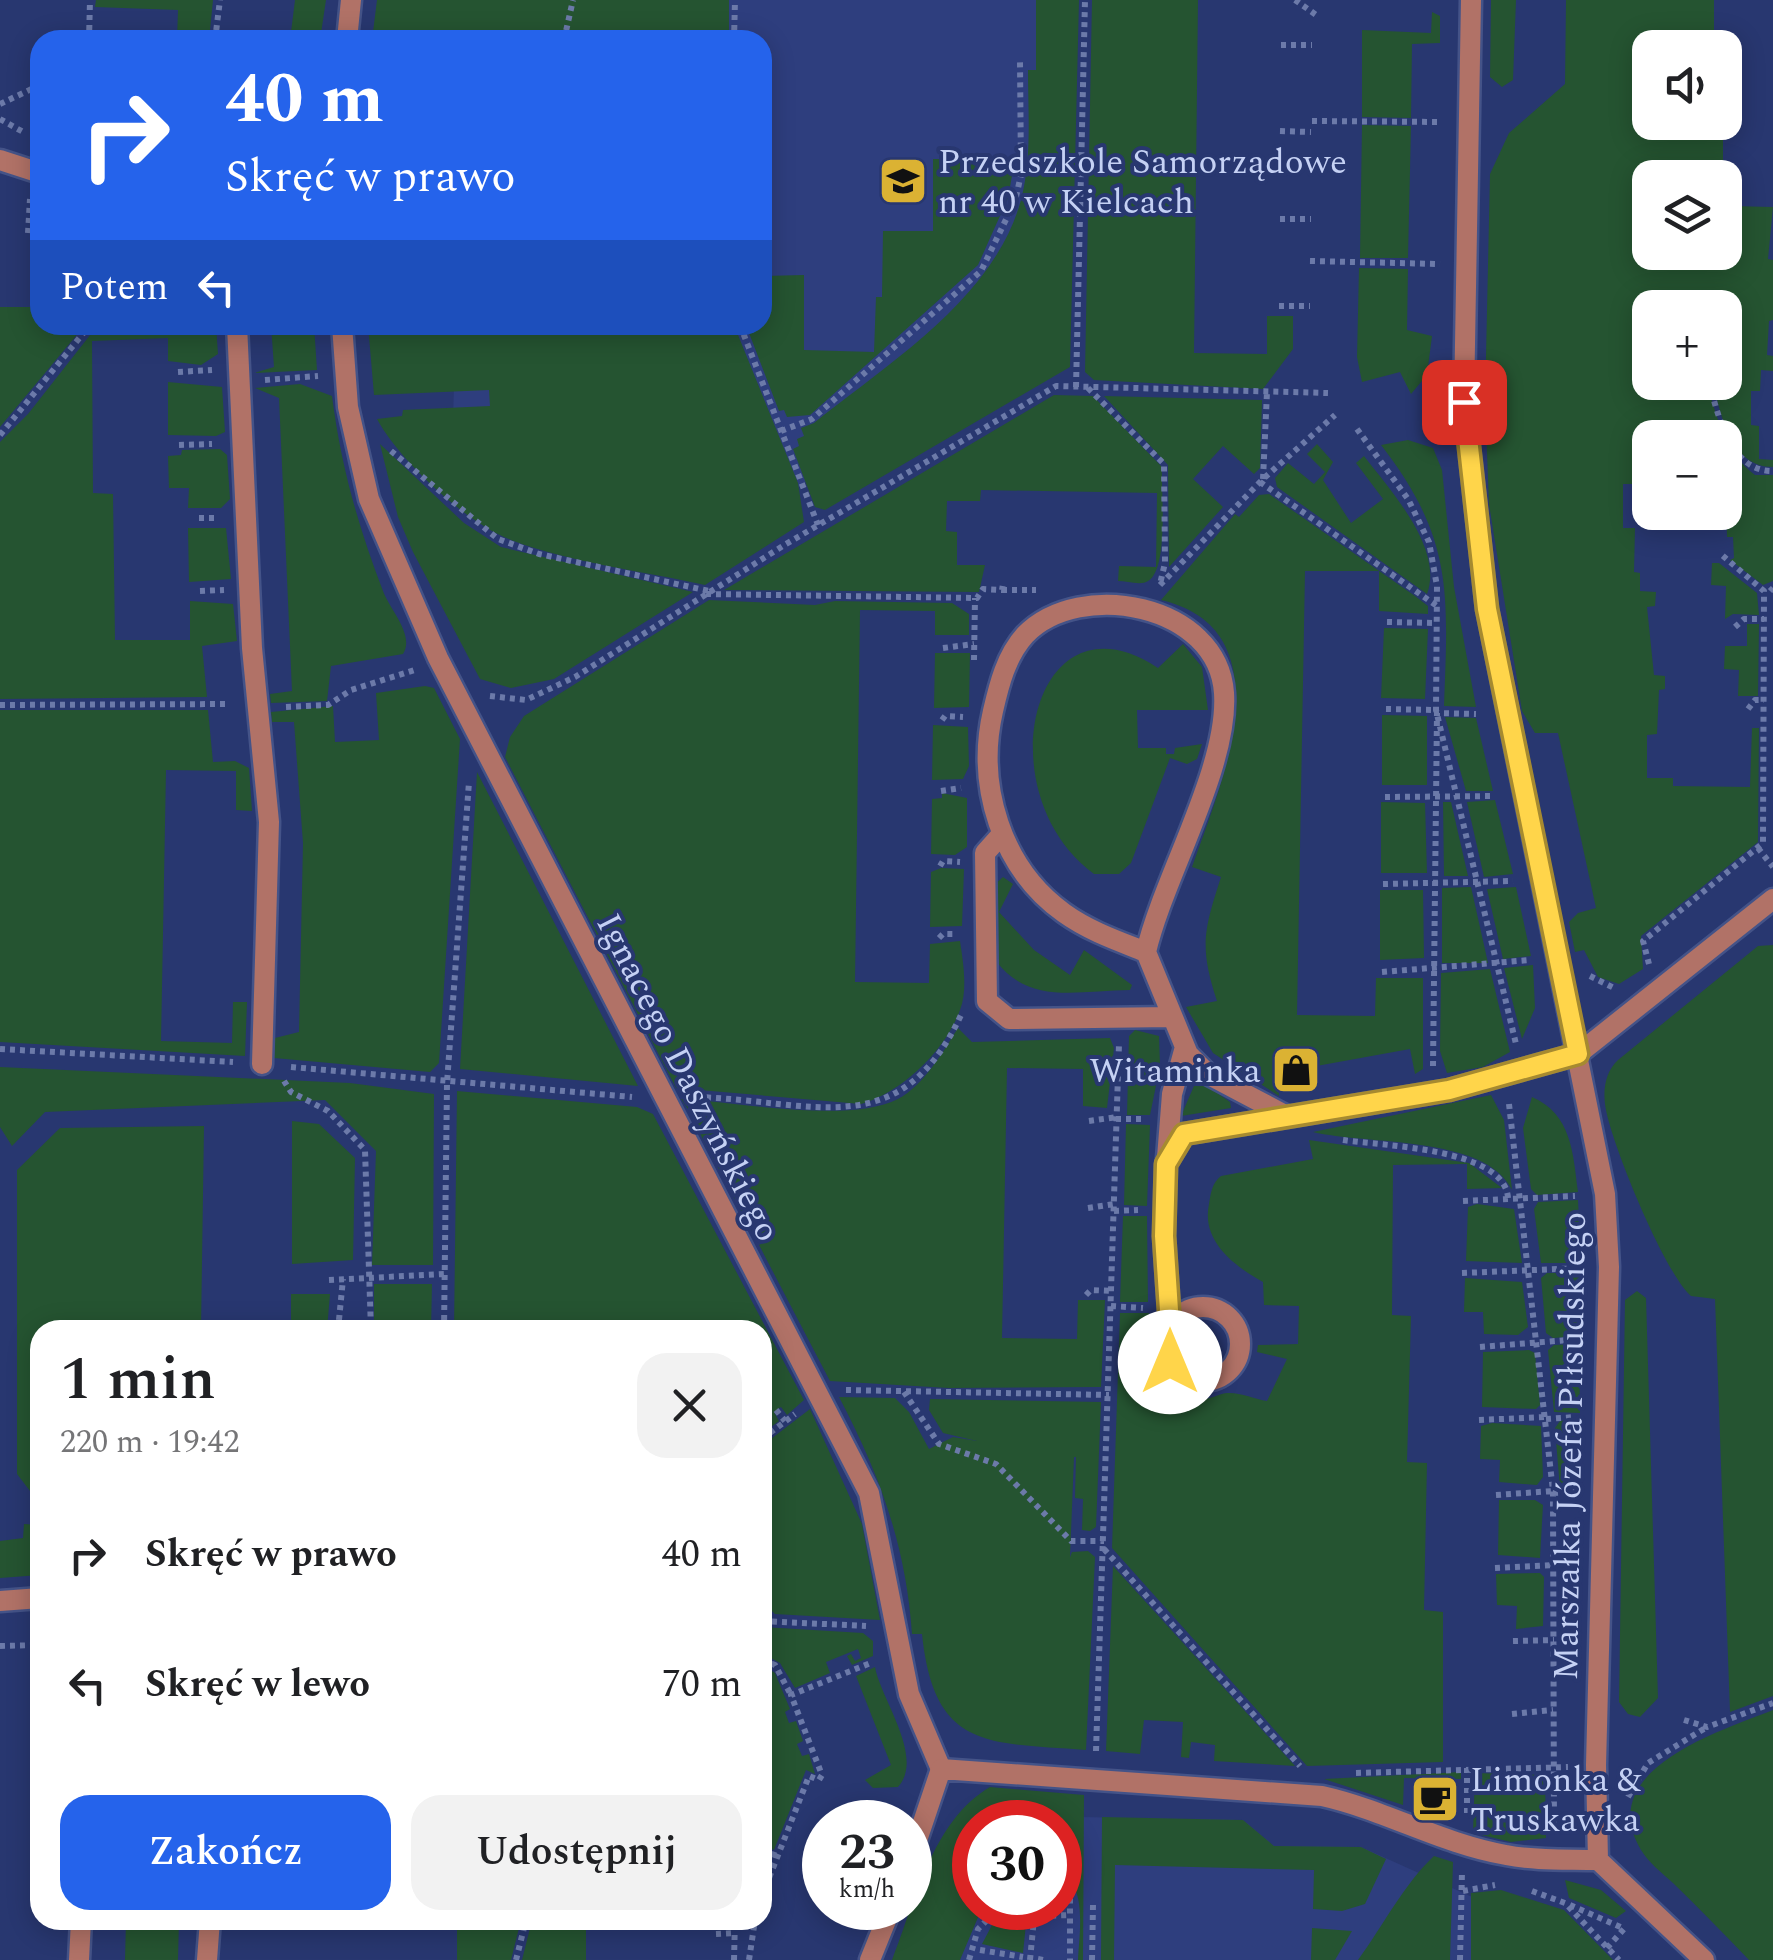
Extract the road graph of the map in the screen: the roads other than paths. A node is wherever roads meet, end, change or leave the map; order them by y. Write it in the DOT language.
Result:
graph roads {
  1 [pos="351,0"];
  2 [pos="1471,0"];
  3 [pos="348,30"];
  4 [pos="0,160"];
  5 [pos="30,170"];
  6 [pos="237,335"];
  7 [pos="343,335"];
  8 [pos="1002,834"];
  9 [pos="1773,899"];
  10 [pos="1146,952"];
  11 [pos="1171,1018"];
  12 [pos="1185,1047"];
  13 [pos="1578,1054"];
  14 [pos="253,1064"];
  15 [pos="1295,1114"];
  16 [pos="1166,1164"];
  17 [pos="1170,1325"];
  18 [pos="30,1599"];
  19 [pos="0,1601"];
  20 [pos="942,1768"];
  21 [pos="931,1800"];
  22 [pos="1598,1860"];
  23 [pos="81,1930"];
  24 [pos="210,1930"];
  25 [pos="882,1930"];
  26 [pos="80,1960"];
  27 [pos="208,1960"];
  28 [pos="870,1960"];
  29 [pos="1704,1960"];
  1 -- 3 [label="street"];
  2 -- 13 [label="street, Marszałka Józefa Piłsudskiego"];
  4 -- 5 [label="street"];
  6 -- 14 [label="street"];
  7 -- 20 [label="street, Ignacego Daszyńskiego"];
  8 -- 10 [label="street"];
  8 -- 10 [label="street"];
  8 -- 11 [label="street"];
  9 -- 13 [label="street"];
  10 -- 11 [label="street"];
  11 -- 12 [label="street"];
  12 -- 15 [label="street"];
  12 -- 16 [label="street"];
  13 -- 15 [label="street"];
  13 -- 22 [label="street, Marszałka Józefa Piłsudskiego"];
  15 -- 16 [label="street"];
  16 -- 17 [label="street"];
  18 -- 19 [label="street"];
  20 -- 21 [label="street"];
  20 -- 22 [label="street"];
  22 -- 29 [label="street"];
  23 -- 26 [label="street"];
  24 -- 27 [label="street"];
  25 -- 28 [label="street"];
}
